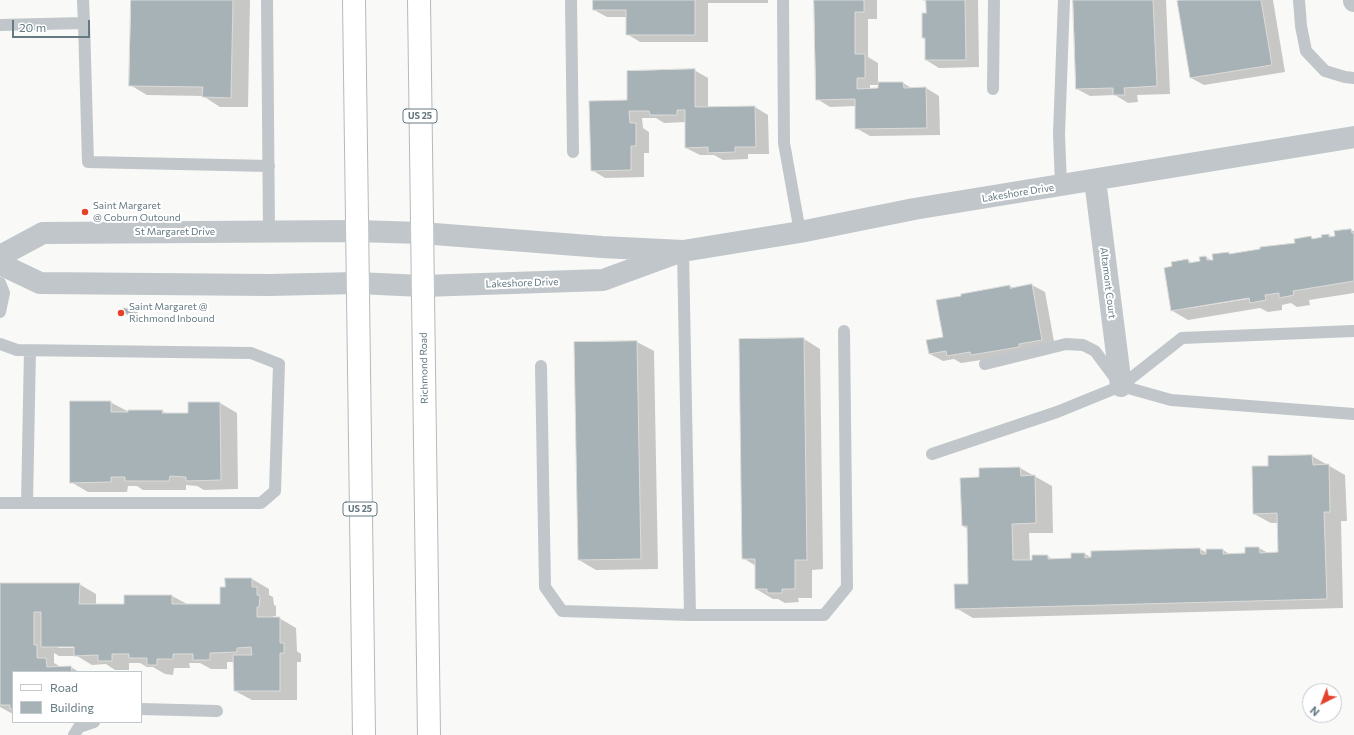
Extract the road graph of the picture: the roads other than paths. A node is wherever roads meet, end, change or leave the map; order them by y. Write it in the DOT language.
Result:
graph roads {
  1 [pos="83,0"];
  2 [pos="267,0"];
  3 [pos="354,0"];
  4 [pos="419,0"];
  5 [pos="571,0"];
  6 [pos="783,0"];
  7 [pos="994,0"];
  8 [pos="1064,0"];
  9 [pos="1299,0"];
  10 [pos="84,23"];
  11 [pos="0,25"];
  12 [pos="1354,78"];
  13 [pos="993,89"];
  14 [pos="1354,137"];
  15 [pos="572,152"];
  16 [pos="269,166"];
  17 [pos="1095,180"];
  18 [pos="1061,186"];
  19 [pos="356,231"];
  20 [pos="269,232"];
  21 [pos="800,232"];
  22 [pos="421,233"];
  23 [pos="683,251"];
  24 [pos="0,256"];
  25 [pos="0,264"];
  26 [pos="0,283"];
  27 [pos="357,283"];
  28 [pos="422,286"];
  29 [pos="0,312"];
  30 [pos="844,332"];
  31 [pos="1353,332"];
  32 [pos="0,344"];
  33 [pos="30,350"];
  34 [pos="985,364"];
  35 [pos="541,366"];
  36 [pos="1121,386"];
  37 [pos="1354,414"];
  38 [pos="932,454"];
  39 [pos="0,503"];
  40 [pos="27,503"];
  41 [pos="690,615"];
  42 [pos="142,709"];
  43 [pos="217,711"];
  44 [pos="91,723"];
  45 [pos="74,735"];
  46 [pos="364,735"];
  47 [pos="429,735"];
  1 -- 10 [label="lane"];
  2 -- 16 [label="lane"];
  3 -- 19 [label="main road, US 25"];
  4 -- 22 [label="main road, Richmond Road / US 25"];
  5 -- 15 [label="lane"];
  6 -- 21 [label="lane"];
  7 -- 13 [label="lane"];
  8 -- 18 [label="lane"];
  9 -- 12 [label="lane"];
  10 -- 11 [label="lane"];
  10 -- 16 [label="lane"];
  14 -- 17 [label="street, Lakeshore Drive"];
  16 -- 20 [label="lane"];
  17 -- 18 [label="street, Lakeshore Drive"];
  17 -- 36 [label="street, Altamont Court"];
  18 -- 21 [label="street, Lakeshore Drive"];
  19 -- 20 [label="street, St Margaret Drive"];
  19 -- 22 [label="street, Lakeshore Drive"];
  19 -- 27 [label="main road, US 25"];
  20 -- 24 [label="street, St Margaret Drive"];
  21 -- 23 [label="street, Lakeshore Drive"];
  22 -- 23 [label="street, Lakeshore Drive"];
  22 -- 28 [label="main road, Richmond Road / US 25"];
  23 -- 28 [label="street, Lakeshore Drive"];
  23 -- 41 [label="lane"];
  25 -- 27 [label="street"];
  26 -- 29 [label="lane"];
  27 -- 28 [label="street, Lakeshore Drive"];
  27 -- 46 [label="main road, US 25"];
  28 -- 47 [label="main road, Richmond Road / US 25"];
  30 -- 41 [label="lane"];
  31 -- 36 [label="lane"];
  32 -- 33 [label="lane"];
  33 -- 40 [label="lane"];
  33 -- 40 [label="lane"];
  34 -- 36 [label="lane"];
  35 -- 41 [label="lane"];
  36 -- 37 [label="lane"];
  36 -- 38 [label="lane"];
  39 -- 40 [label="lane"];
  42 -- 43 [label="lane"];
  44 -- 45 [label="lane"];
}
